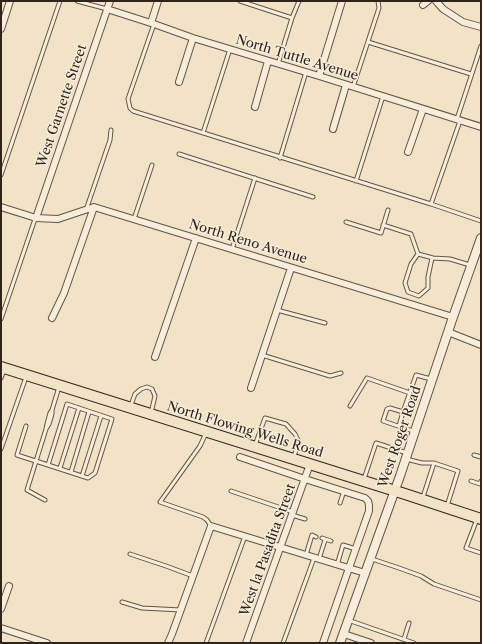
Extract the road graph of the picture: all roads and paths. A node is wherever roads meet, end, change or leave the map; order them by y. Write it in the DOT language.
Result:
graph roads {
  1 [pos="10,1"];
  2 [pos="60,1"];
  3 [pos="77,1"];
  4 [pos="110,1"];
  5 [pos="158,1"];
  6 [pos="240,1"];
  7 [pos="300,1"];
  8 [pos="342,1"];
  9 [pos="378,1"];
  10 [pos="436,1"];
  11 [pos="107,10"];
  12 [pos="292,18"];
  13 [pos="152,24"];
  14 [pos="481,28"];
  15 [pos="1,29"];
  16 [pos="193,38"];
  17 [pos="368,42"];
  18 [pos="481,46"];
  19 [pos="230,49"];
  20 [pos="268,61"];
  21 [pos="278,64"];
  22 [pos="306,72"];
  23 [pos="472,74"];
  24 [pos="319,76"];
  25 [pos="179,82"];
  26 [pos="346,85"];
  27 [pos="353,87"];
  28 [pos="383,96"];
  29 [pos="255,107"];
  30 [pos="423,109"];
  31 [pos="458,120"];
  32 [pos="481,127"];
  33 [pos="332,129"];
  34 [pos="111,130"];
  35 [pos="203,133"];
  36 [pos="408,152"];
  37 [pos="180,154"];
  38 [pos="280,158"];
  39 [pos="152,166"];
  40 [pos="1,175"];
  41 [pos="255,178"];
  42 [pos="356,181"];
  43 [pos="313,197"];
  44 [pos="432,204"];
  45 [pos="1,207"];
  46 [pos="94,207"];
  47 [pos="86,210"];
  48 [pos="388,210"];
  49 [pos="36,218"];
  50 [pos="134,219"];
  51 [pos="481,221"];
  52 [pos="346,222"];
  53 [pos="384,224"];
  54 [pos="196,238"];
  55 [pos="481,238"];
  56 [pos="232,249"];
  57 [pos="418,254"];
  58 [pos="432,258"];
  59 [pos="472,266"];
  60 [pos="291,268"];
  61 [pos="277,310"];
  62 [pos="453,317"];
  63 [pos="52,318"];
  64 [pos="1,319"];
  65 [pos="325,323"];
  66 [pos="448,332"];
  67 [pos="481,345"];
  68 [pos="262,355"];
  69 [pos="155,358"];
  70 [pos="3,368"];
  71 [pos="341,373"];
  72 [pos="26,376"];
  73 [pos="1,378"];
  74 [pos="432,380"];
  75 [pos="60,386"];
  76 [pos="250,388"];
  77 [pos="410,393"];
  78 [pos="350,406"];
  79 [pos="79,408"];
  80 [pos="130,408"];
  81 [pos="89,412"];
  82 [pos="403,412"];
  83 [pos="151,414"];
  84 [pos="100,416"];
  85 [pos="26,426"];
  86 [pos="398,426"];
  87 [pos="415,431"];
  88 [pos="206,432"];
  89 [pos="255,446"];
  90 [pos="1,449"];
  91 [pos="474,455"];
  92 [pos="406,456"];
  93 [pos="240,457"];
  94 [pos="481,457"];
  95 [pos="293,459"];
  96 [pos="36,461"];
  97 [pos="434,463"];
  98 [pos="310,464"];
  99 [pos="48,465"];
  100 [pos="60,468"];
  101 [pos="71,472"];
  102 [pos="82,476"];
  103 [pos="305,479"];
  104 [pos="364,481"];
  105 [pos="471,481"];
  106 [pos="481,481"];
  107 [pos="394,490"];
  108 [pos="344,491"];
  109 [pos="231,492"];
  110 [pos="45,500"];
  111 [pos="422,500"];
  112 [pos="340,503"];
  113 [pos="446,507"];
  114 [pos="293,513"];
  115 [pos="479,518"];
  116 [pos="305,519"];
  117 [pos="211,526"];
  118 [pos="245,536"];
  119 [pos="316,536"];
  120 [pos="331,541"];
  121 [pos="338,543"];
  122 [pos="343,545"];
  123 [pos="281,547"];
  124 [pos="356,549"];
  125 [pos="481,553"];
  126 [pos="130,554"];
  127 [pos="306,555"];
  128 [pos="317,558"];
  129 [pos="370,558"];
  130 [pos="337,565"];
  131 [pos="349,568"];
  132 [pos="365,573"];
  133 [pos="193,576"];
  134 [pos="9,586"];
  135 [pos="481,600"];
  136 [pos="122,602"];
  137 [pos="1,609"];
  138 [pos="181,610"];
  139 [pos="348,620"];
  140 [pos="409,623"];
  141 [pos="1,628"];
  142 [pos="344,634"];
  143 [pos="404,639"];
  144 [pos="29,640"];
  145 [pos="47,643"];
  146 [pos="168,643"];
  147 [pos="206,643"];
  148 [pos="246,643"];
  149 [pos="283,643"];
  150 [pos="322,643"];
  151 [pos="340,643"];
  152 [pos="371,643"];
  153 [pos="414,643"];
  1 -- 15 [label="street"];
  2 -- 40 [label="lane"];
  3 -- 11 [label="lane"];
  4 -- 11 [label="street, West Garnette Street"];
  5 -- 13 [label="street"];
  6 -- 12 [label="lane"];
  7 -- 12 [label="lane"];
  8 -- 24 [label="street"];
  9 -- 17 [label="lane"];
  10 -- 14 [label="street"];
  11 -- 13 [label="street, North Tuttle Avenue"];
  11 -- 49 [label="street, West Garnette Street"];
  12 -- 21 [label="lane"];
  13 -- 16 [label="street, North Tuttle Avenue"];
  13 -- 35 [label="lane"];
  16 -- 19 [label="street, North Tuttle Avenue"];
  16 -- 25 [label="street"];
  17 -- 23 [label="lane"];
  17 -- 27 [label="lane"];
  18 -- 23 [label="lane"];
  19 -- 20 [label="street, North Tuttle Avenue"];
  19 -- 35 [label="lane"];
  20 -- 21 [label="street, North Tuttle Avenue"];
  20 -- 29 [label="street"];
  21 -- 22 [label="street, North Tuttle Avenue"];
  22 -- 24 [label="street, North Tuttle Avenue"];
  22 -- 38 [label="lane"];
  23 -- 31 [label="lane"];
  24 -- 26 [label="street, North Tuttle Avenue"];
  26 -- 27 [label="street, North Tuttle Avenue"];
  26 -- 33 [label="street"];
  27 -- 28 [label="street, North Tuttle Avenue"];
  28 -- 30 [label="street, North Tuttle Avenue"];
  28 -- 42 [label="lane"];
  30 -- 31 [label="street, North Tuttle Avenue"];
  30 -- 36 [label="street"];
  31 -- 32 [label="street, North Tuttle Avenue"];
  31 -- 44 [label="lane"];
  34 -- 47 [label="lane"];
  35 -- 38 [label="lane"];
  37 -- 41 [label="lane"];
  38 -- 42 [label="lane"];
  39 -- 50 [label="lane"];
  41 -- 43 [label="lane"];
  41 -- 56 [label="lane"];
  42 -- 44 [label="lane"];
  44 -- 51 [label="lane"];
  45 -- 49 [label="street"];
  46 -- 47 [label="street"];
  46 -- 50 [label="street, North Reno Avenue"];
  46 -- 63 [label="street"];
  47 -- 49 [label="street"];
  48 -- 53 [label="lane"];
  49 -- 64 [label="lane"];
  50 -- 54 [label="street, North Reno Avenue"];
  52 -- 53 [label="lane"];
  53 -- 57 [label="lane"];
  54 -- 56 [label="street, North Reno Avenue"];
  54 -- 69 [label="street"];
  55 -- 59 [label="street, West Roger Road"];
  56 -- 60 [label="street, North Reno Avenue"];
  57 -- 58 [label="lane"];
  57 -- 58 [label="lane"];
  58 -- 59 [label="lane"];
  59 -- 62 [label="street, West Roger Road"];
  60 -- 61 [label="street"];
  60 -- 62 [label="street, North Reno Avenue"];
  61 -- 65 [label="lane"];
  61 -- 68 [label="street"];
  62 -- 66 [label="street, West Roger Road"];
  66 -- 67 [label="street"];
  66 -- 74 [label="street, West Roger Road"];
  68 -- 71 [label="lane"];
  68 -- 76 [label="street"];
  70 -- 72 [label="main road, North Flowing Wells Road"];
  70 -- 73 [label="lane"];
  72 -- 75 [label="main road, North Flowing Wells Road"];
  72 -- 90 [label="lane"];
  74 -- 77 [label="lane"];
  74 -- 87 [label="street, West Roger Road"];
  75 -- 80 [label="main road, North Flowing Wells Road"];
  75 -- 96 [label="lane"];
  77 -- 78 [label="lane"];
  77 -- 82 [label="lane"];
  79 -- 81 [label="lane"];
  79 -- 99 [label="lane"];
  79 -- 100 [label="lane"];
  80 -- 83 [label="main road, North Flowing Wells Road"];
  80 -- 83 [label="lane"];
  81 -- 84 [label="lane"];
  81 -- 101 [label="lane"];
  82 -- 86 [label="lane"];
  82 -- 86 [label="lane"];
  83 -- 88 [label="main road, North Flowing Wells Road"];
  84 -- 102 [label="lane"];
  84 -- 102 [label="lane"];
  85 -- 96 [label="lane"];
  86 -- 87 [label="lane"];
  87 -- 92 [label="street, West Roger Road"];
  88 -- 89 [label="main road, North Flowing Wells Road"];
  88 -- 117 [label="lane"];
  89 -- 95 [label="main road, North Flowing Wells Road"];
  89 -- 95 [label="lane"];
  91 -- 94 [label="lane"];
  92 -- 97 [label="lane"];
  92 -- 104 [label="lane"];
  92 -- 107 [label="street, West Roger Road"];
  93 -- 103 [label="street"];
  95 -- 98 [label="main road, North Flowing Wells Road"];
  96 -- 99 [label="lane"];
  96 -- 110 [label="lane"];
  97 -- 111 [label="lane"];
  97 -- 113 [label="lane"];
  98 -- 103 [label="street, West la Pasadita Street"];
  98 -- 104 [label="main road, North Flowing Wells Road"];
  99 -- 100 [label="lane"];
  100 -- 101 [label="lane"];
  101 -- 102 [label="lane"];
  103 -- 108 [label="street"];
  103 -- 114 [label="street, West la Pasadita Street"];
  104 -- 107 [label="main road, North Flowing Wells Road"];
  105 -- 106 [label="lane"];
  107 -- 111 [label="main road, North Flowing Wells Road"];
  107 -- 129 [label="street, West Roger Road"];
  108 -- 112 [label="lane"];
  108 -- 124 [label="street"];
  109 -- 114 [label="lane"];
  111 -- 113 [label="main road, North Flowing Wells Road"];
  113 -- 115 [label="main road, North Flowing Wells Road"];
  114 -- 116 [label="lane"];
  114 -- 123 [label="street, West la Pasadita Street"];
  115 -- 125 [label="lane"];
  117 -- 118 [label="street"];
  117 -- 133 [label="street"];
  118 -- 123 [label="street"];
  118 -- 147 [label="lane"];
  119 -- 127 [label="lane"];
  120 -- 128 [label="lane"];
  121 -- 122 [label="lane"];
  122 -- 124 [label="lane"];
  122 -- 130 [label="lane"];
  123 -- 127 [label="street"];
  123 -- 148 [label="street, West la Pasadita Street"];
  124 -- 131 [label="street"];
  126 -- 133 [label="lane"];
  127 -- 128 [label="street"];
  128 -- 130 [label="street"];
  128 -- 149 [label="lane"];
  129 -- 132 [label="street, West Roger Road"];
  129 -- 135 [label="lane"];
  130 -- 131 [label="street"];
  131 -- 132 [label="street"];
  131 -- 150 [label="street"];
  132 -- 139 [label="street, West Roger Road"];
  133 -- 138 [label="street"];
  134 -- 137 [label="street"];
  136 -- 138 [label="lane"];
  138 -- 146 [label="street"];
  139 -- 142 [label="street, West Roger Road"];
  139 -- 143 [label="lane"];
  140 -- 143 [label="lane"];
  141 -- 144 [label="street"];
  142 -- 151 [label="street, West Roger Road"];
  142 -- 152 [label="street"];
  143 -- 153 [label="lane"];
  144 -- 145 [label="street"];
}
